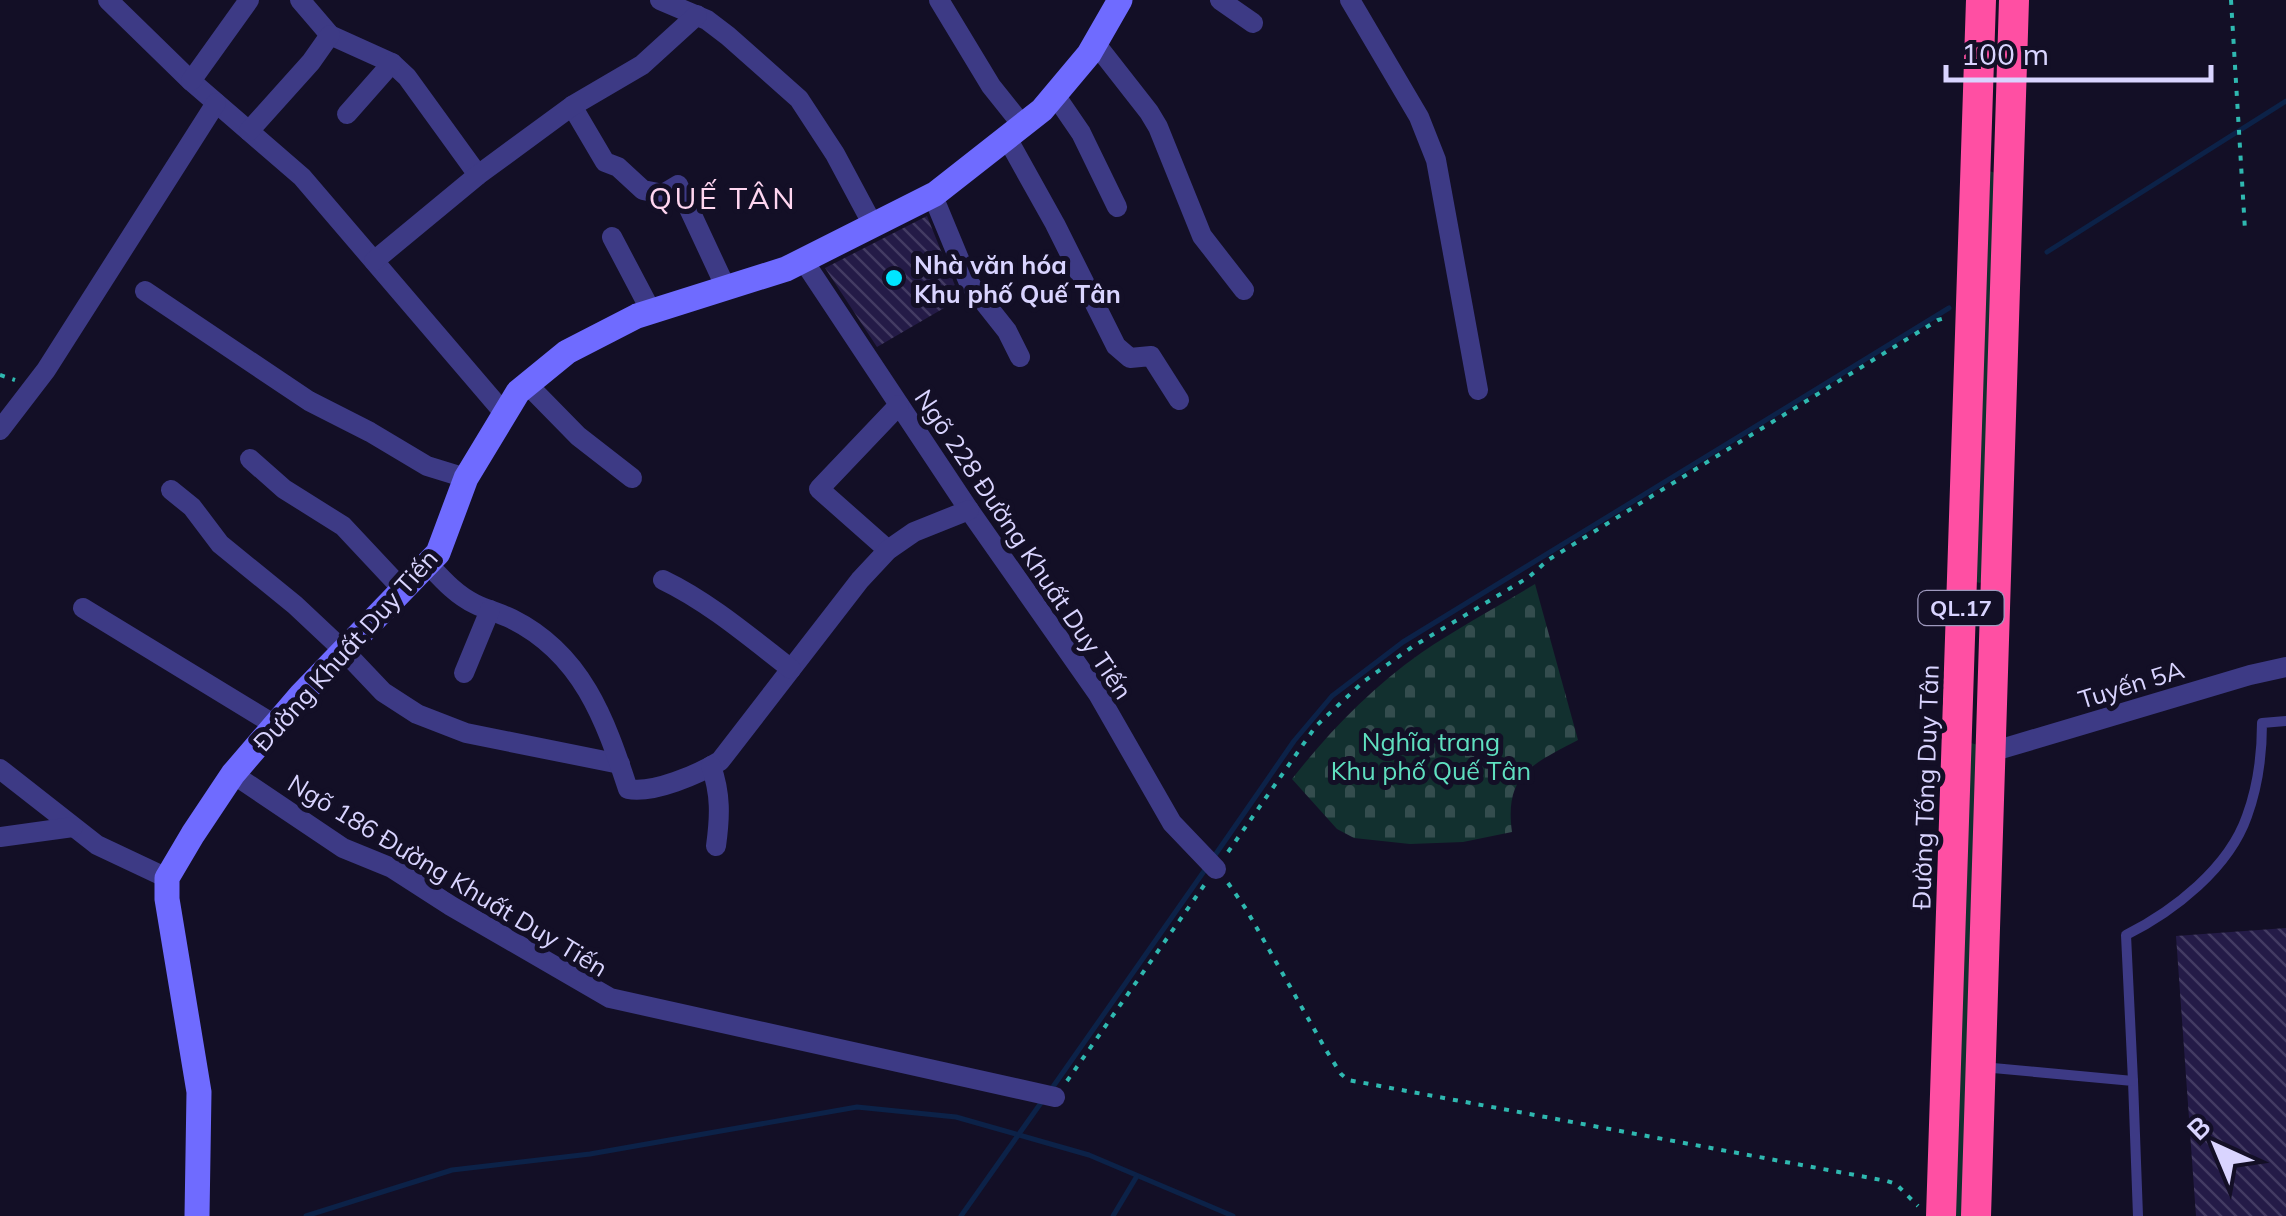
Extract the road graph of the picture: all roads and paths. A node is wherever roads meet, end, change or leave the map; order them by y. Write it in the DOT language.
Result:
graph roads {
  1 [pos="108,0"];
  2 [pos="249,0"];
  3 [pos="300,0"];
  4 [pos="939,0"];
  5 [pos="1120,0"];
  6 [pos="1220,0"];
  7 [pos="1350,0"];
  8 [pos="1981,0"];
  9 [pos="2014,0"];
  10 [pos="2231,0"];
  11 [pos="680,6"];
  12 [pos="1253,23"];
  13 [pos="330,36"];
  14 [pos="1095,43"];
  15 [pos="392,63"];
  16 [pos="191,81"];
  17 [pos="1055,95"];
  18 [pos="216,102"];
  19 [pos="572,106"];
  20 [pos="347,114"];
  21 [pos="249,131"];
  22 [pos="1015,132"];
  23 [pos="1976,151"];
  24 [pos="2010,152"];
  25 [pos="478,176"];
  26 [pos="933,196"];
  27 [pos="1117,207"];
  28 [pos="872,226"];
  29 [pos="2245,230"];
  30 [pos="612,237"];
  31 [pos="803,260"];
  32 [pos="374,262"];
  33 [pos="726,288"];
  34 [pos="1244,290"];
  35 [pos="146,291"];
  36 [pos="652,312"];
  37 [pos="1971,316"];
  38 [pos="1020,357"];
  39 [pos="527,384"];
  40 [pos="1478,390"];
  41 [pos="1180,400"];
  42 [pos="899,405"];
  43 [pos="504,413"];
  44 [pos="0,430"];
  45 [pos="250,459"];
  46 [pos="466,478"];
  47 [pos="632,478"];
  48 [pos="171,490"];
  49 [pos="969,510"];
  50 [pos="888,550"];
  51 [pos="428,564"];
  52 [pos="663,580"];
  53 [pos="402,590"];
  54 [pos="83,608"];
  55 [pos="490,610"];
  56 [pos="344,650"];
  57 [pos="1959,650"];
  58 [pos="1994,650"];
  59 [pos="2286,666"];
  60 [pos="791,670"];
  61 [pos="464,674"];
  62 [pos="2286,721"];
  63 [pos="275,725"];
  64 [pos="1991,752"];
  65 [pos="620,764"];
  66 [pos="711,766"];
  67 [pos="0,768"];
  68 [pos="234,774"];
  69 [pos="74,827"];
  70 [pos="0,837"];
  71 [pos="716,846"];
  72 [pos="1210,864"];
  73 [pos="167,878"];
  74 [pos="1981,1067"];
  75 [pos="2133,1081"];
  76 [pos="1047,1095"];
  77 [pos="197,1212"];
  78 [pos="1934,1215"];
  79 [pos="1976,1216"];
  80 [pos="2138,1216"];
  1 -- 16 [label="street"];
  2 -- 16 [label="street"];
  3 -- 13 [label="street"];
  4 -- 22 [label="street"];
  5 -- 14 [label="main road, Đường Khuất Duy Tiến"];
  6 -- 12 [label="street"];
  7 -- 40 [label="street"];
  8 -- 23 [label="highway, Đường Tống Duy Tân / QL.17"];
  9 -- 24 [label="highway, QL.17"];
  10 -- 29 [label="path"];
  11 -- 19 [label="street"];
  11 -- 28 [label="street"];
  13 -- 15 [label="street"];
  13 -- 21 [label="street"];
  14 -- 17 [label="main road, Đường Khuất Duy Tiến"];
  14 -- 34 [label="street"];
  15 -- 20 [label="street"];
  15 -- 25 [label="street"];
  16 -- 18 [label="street"];
  17 -- 22 [label="main road, Đường Khuất Duy Tiến"];
  17 -- 27 [label="street"];
  18 -- 21 [label="street"];
  18 -- 44 [label="street"];
  19 -- 25 [label="street"];
  19 -- 33 [label="street"];
  21 -- 32 [label="street"];
  22 -- 26 [label="main road, Đường Khuất Duy Tiến"];
  22 -- 41 [label="street"];
  23 -- 24 [label="highway"];
  23 -- 37 [label="highway, Đường Tống Duy Tân / QL.17"];
  24 -- 58 [label="highway, QL.17"];
  25 -- 32 [label="street"];
  26 -- 28 [label="main road, Đường Khuất Duy Tiến"];
  26 -- 38 [label="street"];
  28 -- 31 [label="main road, Đường Khuất Duy Tiến"];
  30 -- 36 [label="street"];
  31 -- 33 [label="main road, Đường Khuất Duy Tiến"];
  31 -- 42 [label="street, Ngõ 228 Đường Khuất Duy Tiến"];
  32 -- 43 [label="street"];
  33 -- 36 [label="main road, Đường Khuất Duy Tiến"];
  35 -- 46 [label="street"];
  36 -- 39 [label="main road, Đường Khuất Duy Tiến"];
  37 -- 57 [label="highway, Đường Tống Duy Tân / QL.17"];
  37 -- 72 [label="path"];
  39 -- 43 [label="main road, Đường Khuất Duy Tiến"];
  39 -- 47 [label="street"];
  42 -- 49 [label="street, Ngõ 228 Đường Khuất Duy Tiến"];
  42 -- 50 [label="street"];
  43 -- 46 [label="main road, Đường Khuất Duy Tiến"];
  45 -- 53 [label="street"];
  46 -- 51 [label="main road, Đường Khuất Duy Tiến"];
  48 -- 56 [label="street"];
  49 -- 50 [label="street"];
  49 -- 72 [label="street, Ngõ 228 Đường Khuất Duy Tiến"];
  50 -- 60 [label="street"];
  51 -- 53 [label="main road, Đường Khuất Duy Tiến"];
  51 -- 55 [label="street"];
  52 -- 60 [label="street"];
  53 -- 56 [label="main road, Đường Khuất Duy Tiến"];
  54 -- 63 [label="street"];
  55 -- 61 [label="street"];
  55 -- 65 [label="street"];
  56 -- 63 [label="main road, Đường Khuất Duy Tiến"];
  56 -- 65 [label="street"];
  57 -- 58 [label="highway"];
  57 -- 78 [label="highway, Đường Tống Duy Tân / QL.17"];
  58 -- 64 [label="highway, QL.17"];
  59 -- 64 [label="street, Tuyến 5A"];
  60 -- 66 [label="street"];
  62 -- 75 [label="lane"];
  63 -- 68 [label="main road, Đường Khuất Duy Tiến"];
  64 -- 74 [label="highway, QL.17"];
  65 -- 66 [label="street"];
  66 -- 71 [label="street"];
  67 -- 69 [label="street"];
  68 -- 73 [label="main road, Đường Khuất Duy Tiến"];
  68 -- 76 [label="street, Ngõ 186 Đường Khuất Duy Tiến"];
  69 -- 70 [label="street"];
  69 -- 73 [label="street"];
  72 -- 76 [label="path"];
  72 -- 78 [label="path"];
  73 -- 77 [label="main road"];
  74 -- 75 [label="lane"];
  74 -- 79 [label="highway, QL.17"];
  75 -- 80 [label="lane"];
}
